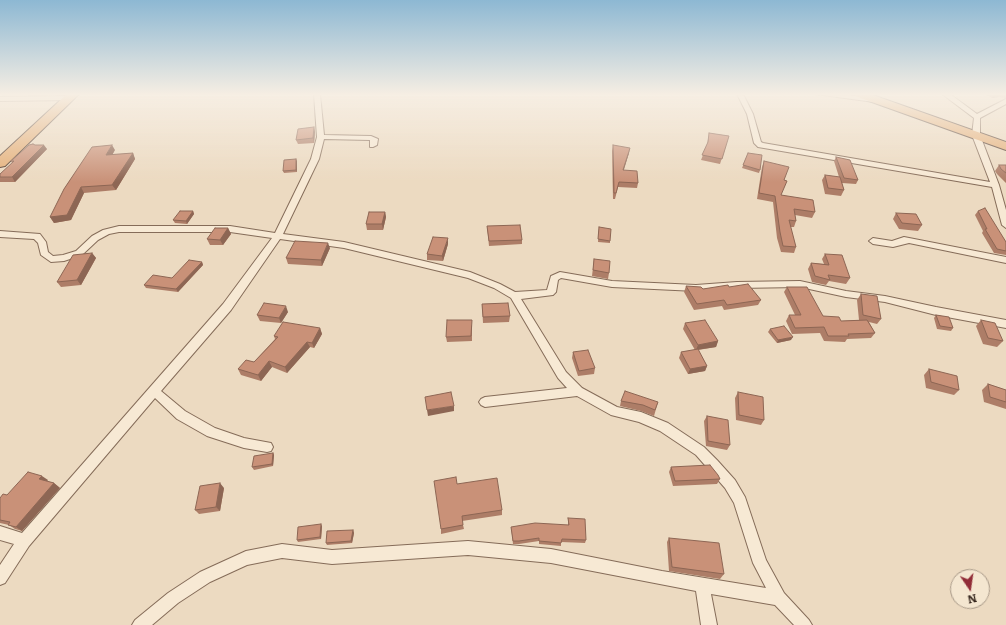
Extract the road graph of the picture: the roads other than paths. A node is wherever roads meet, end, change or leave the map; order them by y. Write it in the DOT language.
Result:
graph roads {
  1 [pos="43,123"];
  2 [pos="319,123"];
  3 [pos="753,123"];
  4 [pos="942,123"];
  5 [pos="977,123"];
  6 [pos="976,135"];
  7 [pos="321,137"];
  8 [pos="373,145"];
  9 [pos="1006,146"];
  10 [pos="0,163"];
  11 [pos="995,185"];
  12 [pos="1006,225"];
  13 [pos="0,234"];
  14 [pos="277,237"];
  15 [pos="873,241"];
  16 [pos="1006,260"];
  17 [pos="514,296"];
  18 [pos="1006,324"];
  19 [pos="154,391"];
  20 [pos="578,391"];
  21 [pos="485,402"];
  22 [pos="267,447"];
  23 [pos="0,533"];
  24 [pos="24,541"];
  25 [pos="0,578"];
  26 [pos="702,586"];
  27 [pos="779,598"];
  28 [pos="140,625"];
  29 [pos="709,625"];
  30 [pos="804,625"];
  1 -- 10 [label="highway"];
  2 -- 7 [label="street"];
  3 -- 11 [label="street"];
  4 -- 6 [label="highway"];
  5 -- 6 [label="street"];
  6 -- 9 [label="highway"];
  6 -- 11 [label="street"];
  7 -- 8 [label="street"];
  7 -- 14 [label="street"];
  11 -- 12 [label="street"];
  13 -- 14 [label="street"];
  14 -- 17 [label="street"];
  14 -- 19 [label="street"];
  15 -- 16 [label="street"];
  17 -- 18 [label="street"];
  17 -- 20 [label="street"];
  19 -- 22 [label="street"];
  19 -- 24 [label="street"];
  20 -- 21 [label="street"];
  20 -- 27 [label="street"];
  23 -- 24 [label="street"];
  24 -- 25 [label="street"];
  26 -- 27 [label="street"];
  26 -- 28 [label="street"];
  26 -- 29 [label="street"];
  27 -- 30 [label="street"];
}
